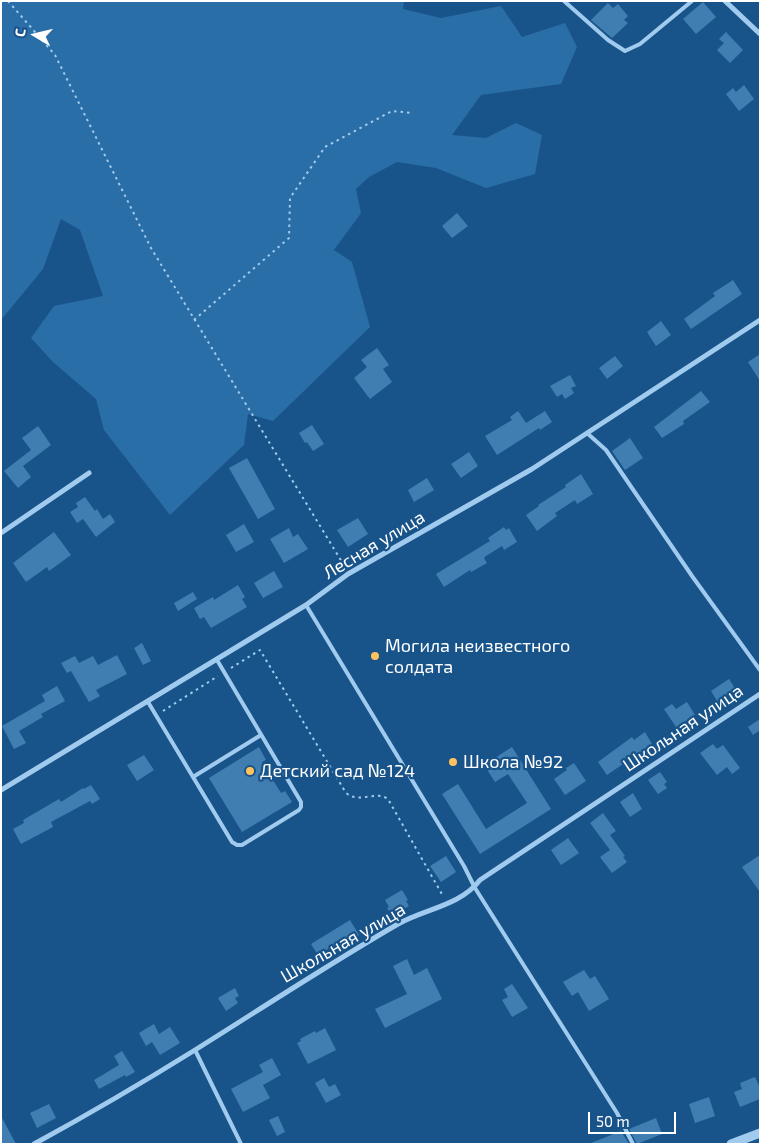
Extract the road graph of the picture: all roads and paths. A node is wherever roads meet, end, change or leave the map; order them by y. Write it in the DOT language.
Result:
graph roads {
  1 [pos="8,1"];
  2 [pos="564,1"];
  3 [pos="692,1"];
  4 [pos="725,1"];
  5 [pos="760,34"];
  6 [pos="414,113"];
  7 [pos="194,320"];
  8 [pos="760,320"];
  9 [pos="587,433"];
  10 [pos="89,473"];
  11 [pos="1,533"];
  12 [pos="348,574"];
  13 [pos="306,605"];
  14 [pos="217,660"];
  15 [pos="760,670"];
  16 [pos="224,672"];
  17 [pos="760,694"];
  18 [pos="148,702"];
  19 [pos="156,716"];
  20 [pos="262,735"];
  21 [pos="193,777"];
  22 [pos="1,790"];
  23 [pos="475,888"];
  24 [pos="448,904"];
  25 [pos="195,1050"];
  26 [pos="760,1133"];
  27 [pos="34,1144"];
  28 [pos="241,1144"];
  29 [pos="633,1144"];
  30 [pos="731,1144"];
  1 -- 7 [label="path"];
  2 -- 3 [label="lane"];
  4 -- 5 [label="street"];
  6 -- 7 [label="path"];
  7 -- 12 [label="path"];
  8 -- 9 [label="street, Лесная улица"];
  9 -- 12 [label="street, Лесная улица"];
  9 -- 15 [label="lane"];
  10 -- 11 [label="street"];
  12 -- 13 [label="street, Лесная улица"];
  13 -- 14 [label="street, Лесная улица"];
  13 -- 23 [label="lane"];
  14 -- 16 [label="lane"];
  14 -- 18 [label="street, Лесная улица"];
  16 -- 19 [label="path"];
  16 -- 20 [label="lane"];
  16 -- 24 [label="path"];
  17 -- 23 [label="street, Школьная улица"];
  18 -- 19 [label="lane"];
  18 -- 22 [label="street, Лесная улица"];
  19 -- 21 [label="lane"];
  20 -- 21 [label="lane"];
  20 -- 21 [label="lane"];
  23 -- 24 [label="street, Школьная улица"];
  23 -- 29 [label="lane"];
  24 -- 25 [label="street, Школьная улица"];
  25 -- 27 [label="street, Школьная улица"];
  25 -- 28 [label="lane"];
  26 -- 30 [label="street"];
}
